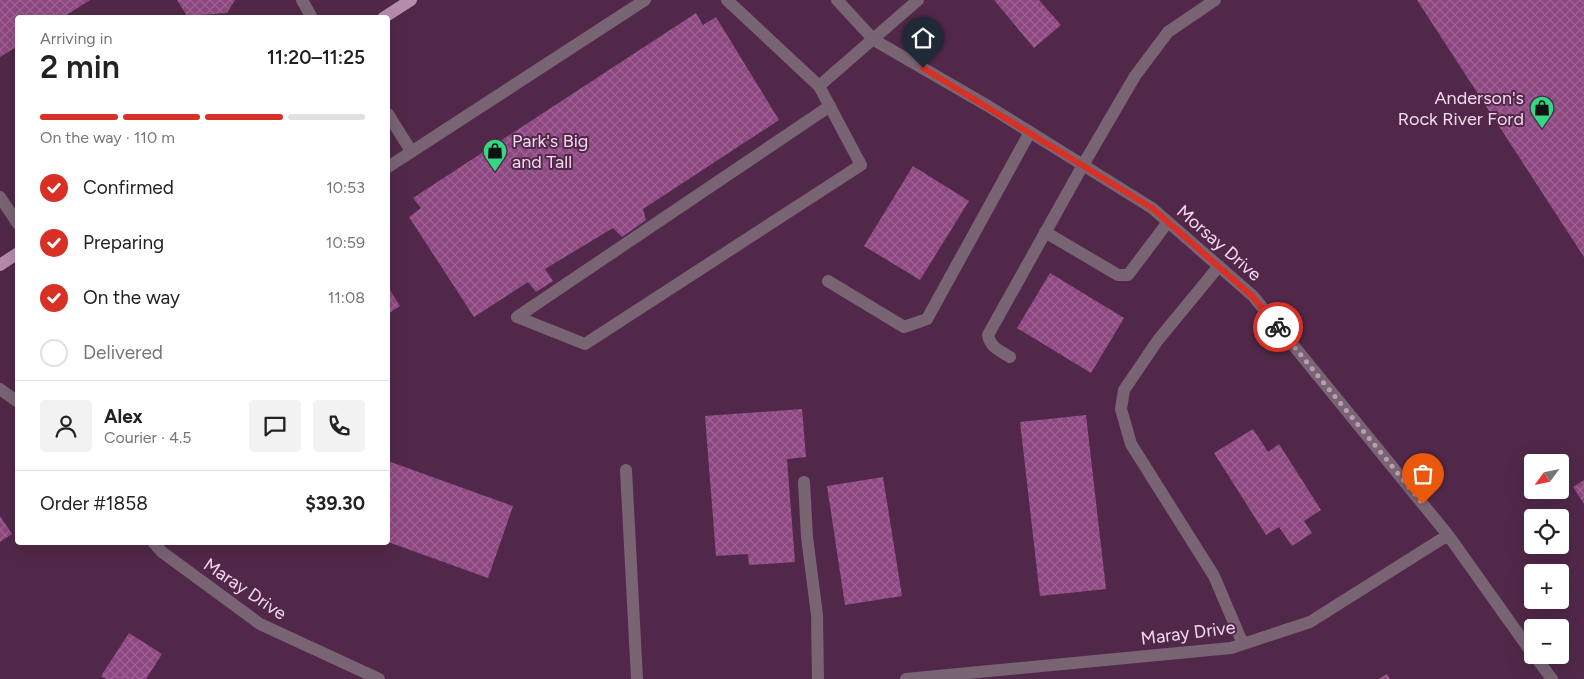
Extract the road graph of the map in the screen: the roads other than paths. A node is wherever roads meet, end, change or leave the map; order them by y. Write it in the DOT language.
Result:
graph roads {
  1 [pos="302,0"];
  2 [pos="411,0"];
  3 [pos="645,0"];
  4 [pos="727,0"];
  5 [pos="837,0"];
  6 [pos="1215,0"];
  7 [pos="916,1"];
  8 [pos="310,15"];
  9 [pos="388,15"];
  10 [pos="874,40"];
  11 [pos="819,86"];
  12 [pos="830,106"];
  13 [pos="390,117"];
  14 [pos="1030,132"];
  15 [pos="411,151"];
  16 [pos="1083,165"];
  17 [pos="390,166"];
  18 [pos="0,197"];
  19 [pos="15,220"];
  20 [pos="1168,222"];
  21 [pos="1045,232"];
  22 [pos="15,255"];
  23 [pos="0,265"];
  24 [pos="1219,266"];
  25 [pos="828,281"];
  26 [pos="1010,357"];
  27 [pos="0,388"];
  28 [pos="15,400"];
  29 [pos="626,470"];
  30 [pos="804,482"];
  31 [pos="1448,536"];
  32 [pos="156,545"];
  33 [pos="1524,642"];
  34 [pos="1243,644"];
  35 [pos="1541,664"];
  36 [pos="379,679"];
  37 [pos="637,679"];
  38 [pos="818,679"];
  39 [pos="906,679"];
  40 [pos="1552,679"];
  1 -- 8 [label="street"];
  2 -- 9 [label="main road"];
  3 -- 15 [label="street"];
  4 -- 11 [label="street"];
  5 -- 10 [label="street, Morsay Drive"];
  6 -- 16 [label="street"];
  7 -- 10 [label="street"];
  10 -- 11 [label="street"];
  10 -- 14 [label="street, Morsay Drive"];
  11 -- 12 [label="street"];
  12 -- 12 [label="street"];
  13 -- 15 [label="street"];
  14 -- 16 [label="street, Morsay Drive"];
  14 -- 25 [label="street"];
  15 -- 17 [label="street"];
  16 -- 20 [label="street, Morsay Drive"];
  16 -- 21 [label="street"];
  18 -- 19 [label="street"];
  20 -- 21 [label="street"];
  20 -- 24 [label="street, Morsay Drive"];
  21 -- 26 [label="street"];
  22 -- 23 [label="main road"];
  24 -- 31 [label="street, Morsay Drive"];
  24 -- 34 [label="street"];
  27 -- 28 [label="street"];
  29 -- 37 [label="street"];
  30 -- 38 [label="street"];
  31 -- 33 [label="street, Morsay Drive"];
  31 -- 34 [label="street, Maray Drive"];
  32 -- 36 [label="street, Maray Drive"];
  34 -- 39 [label="street, Maray Drive"];
  35 -- 40 [label="street, Morsay Drive"];
}
